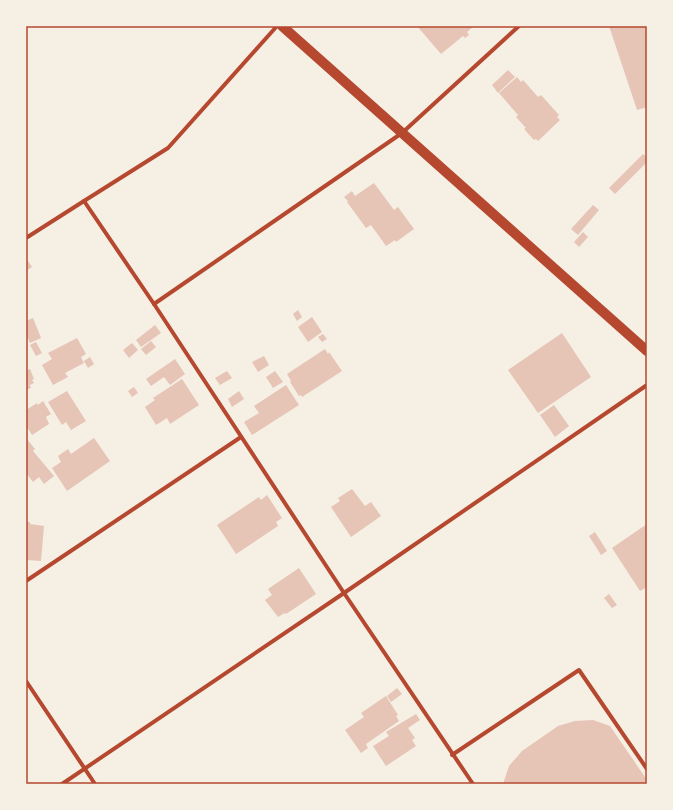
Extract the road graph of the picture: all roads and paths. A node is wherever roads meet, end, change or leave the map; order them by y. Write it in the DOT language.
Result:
graph roads {
  1 [pos="277,26"];
  2 [pos="282,26"];
  3 [pos="519,26"];
  4 [pos="402,133"];
  5 [pos="84,201"];
  6 [pos="26,238"];
  7 [pos="154,304"];
  8 [pos="647,351"];
  9 [pos="647,385"];
  10 [pos="241,438"];
  11 [pos="26,581"];
  12 [pos="344,593"];
  13 [pos="26,681"];
  14 [pos="452,754"];
  15 [pos="85,769"];
  16 [pos="647,769"];
  17 [pos="62,784"];
  18 [pos="95,784"];
  19 [pos="472,784"];
  1 -- 5 [label="street"];
  2 -- 4 [label="main road"];
  3 -- 4 [label="street"];
  4 -- 7 [label="street"];
  4 -- 8 [label="main road"];
  5 -- 6 [label="street"];
  5 -- 7 [label="street"];
  7 -- 10 [label="street"];
  9 -- 12 [label="street"];
  10 -- 11 [label="street"];
  10 -- 12 [label="street"];
  12 -- 14 [label="street"];
  12 -- 15 [label="street"];
  13 -- 15 [label="street"];
  14 -- 16 [label="street"];
  14 -- 19 [label="street"];
  15 -- 17 [label="street"];
  15 -- 18 [label="street"];
}
